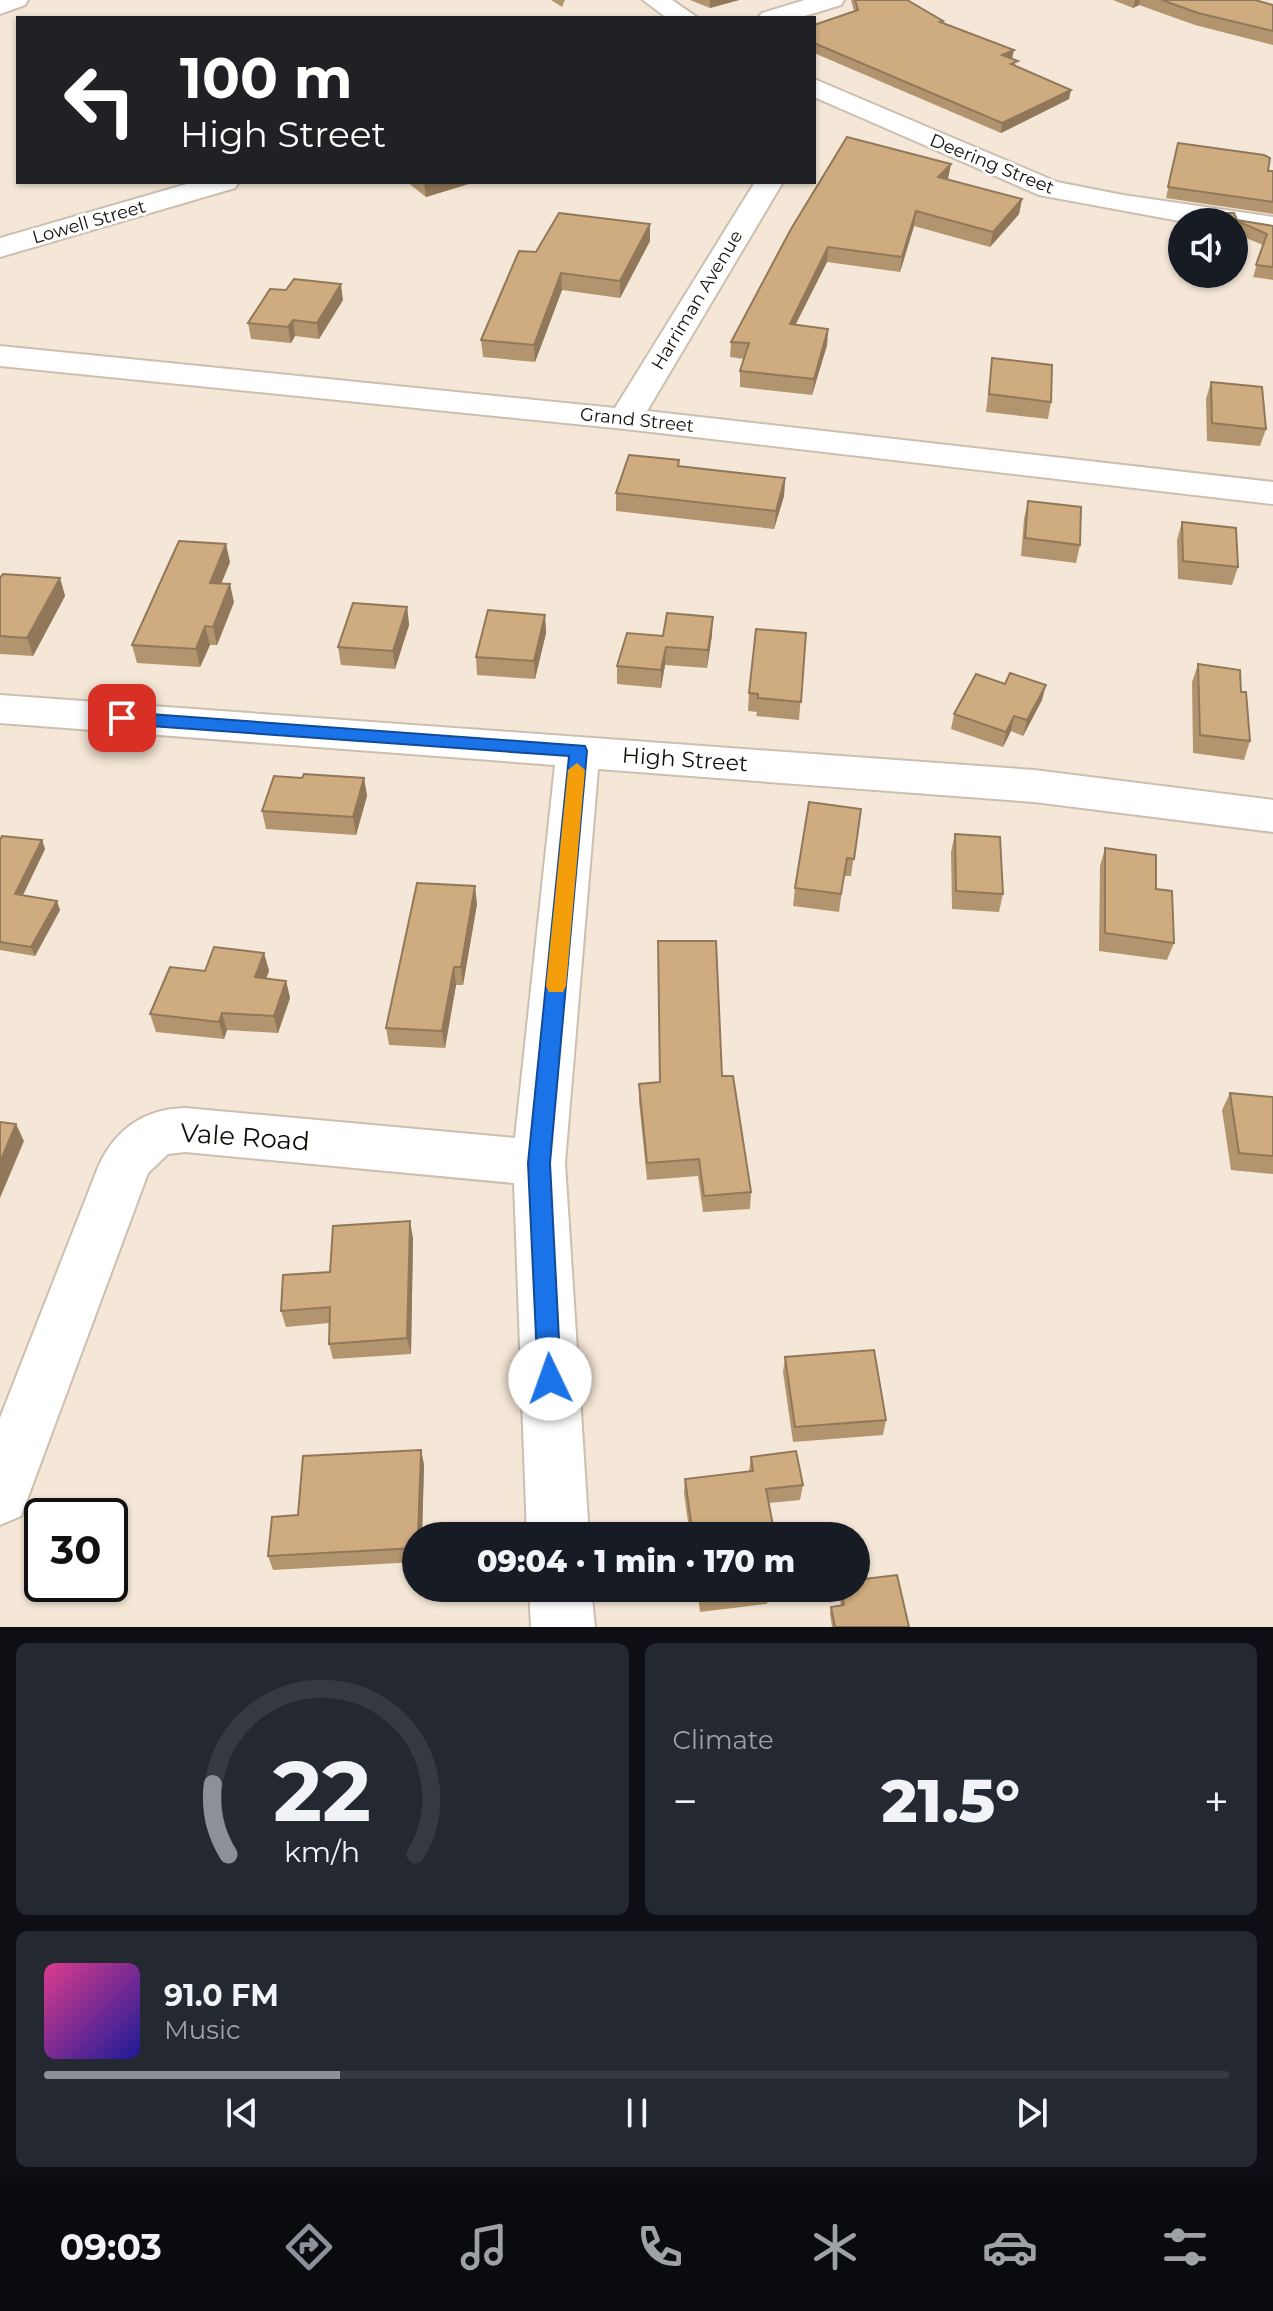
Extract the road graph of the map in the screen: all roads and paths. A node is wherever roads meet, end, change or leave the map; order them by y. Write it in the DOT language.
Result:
graph roads {
  1 [pos="16,0"];
  2 [pos="655,0"];
  3 [pos="832,0"];
  4 [pos="0,7"];
  5 [pos="682,16"];
  6 [pos="778,16"];
  7 [pos="817,95"];
  8 [pos="218,184"];
  9 [pos="768,184"];
  10 [pos="1273,226"];
  11 [pos="0,248"];
  12 [pos="0,356"];
  13 [pos="625,419"];
  14 [pos="1273,493"];
  15 [pos="0,709"];
  16 [pos="578,751"];
  17 [pos="1273,816"];
  18 [pos="539,1163"];
  19 [pos="0,1495"];
  20 [pos="557,1522"];
  21 [pos="561,1602"];
  22 [pos="563,1627"];
  1 -- 4 [label="street"];
  2 -- 5 [label="street"];
  3 -- 6 [label="street"];
  7 -- 10 [label="street, Deering Street"];
  8 -- 11 [label="street, Lowell Street"];
  9 -- 13 [label="street, Harriman Avenue"];
  12 -- 13 [label="street, Grand Street"];
  13 -- 14 [label="street, Grand Street"];
  15 -- 16 [label="street, High Street"];
  16 -- 17 [label="street, High Street"];
  16 -- 18 [label="street"];
  18 -- 19 [label="street, Vale Road"];
  18 -- 20 [label="street"];
  21 -- 22 [label="street"];
}
